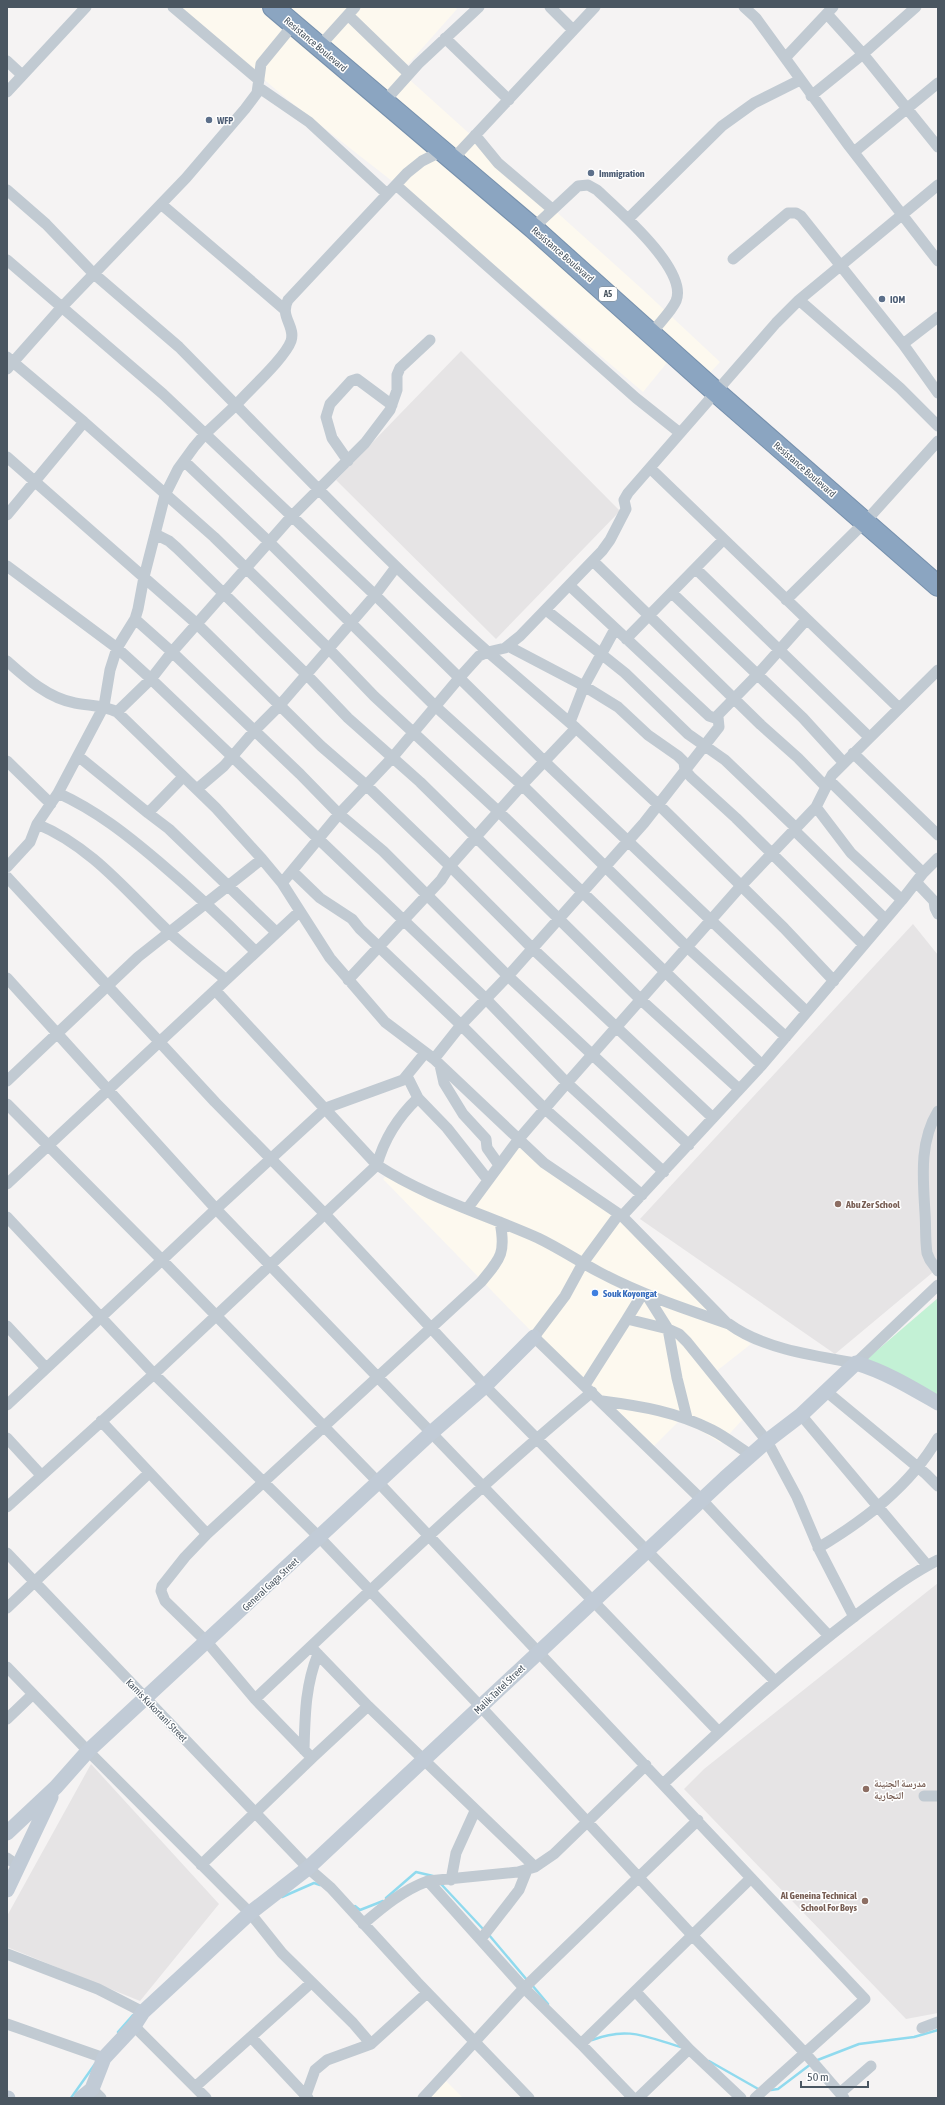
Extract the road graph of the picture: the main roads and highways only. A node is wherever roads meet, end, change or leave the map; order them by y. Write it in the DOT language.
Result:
graph roads {
  1 [pos="273,7"];
  2 [pos="938,586"];
  3 [pos="534,1337"];
  4 [pos="938,1403"];
  5 [pos="56,1787"];
  6 [pos="7,1833"];
  7 [pos="12,1861"];
  8 [pos="7,1890"];
  9 [pos="91,2095"];
  1 -- 2 [label="highway, Resistance Boulevard / A5"];
  3 -- 5 [label="main road, General Gaga Street"];
  4 -- 9 [label="main road, Malik Taitel Street"];
  5 -- 6 [label="main road, General Gaga Street"];
  5 -- 7 [label="main road"];
  7 -- 8 [label="main road"];
}
